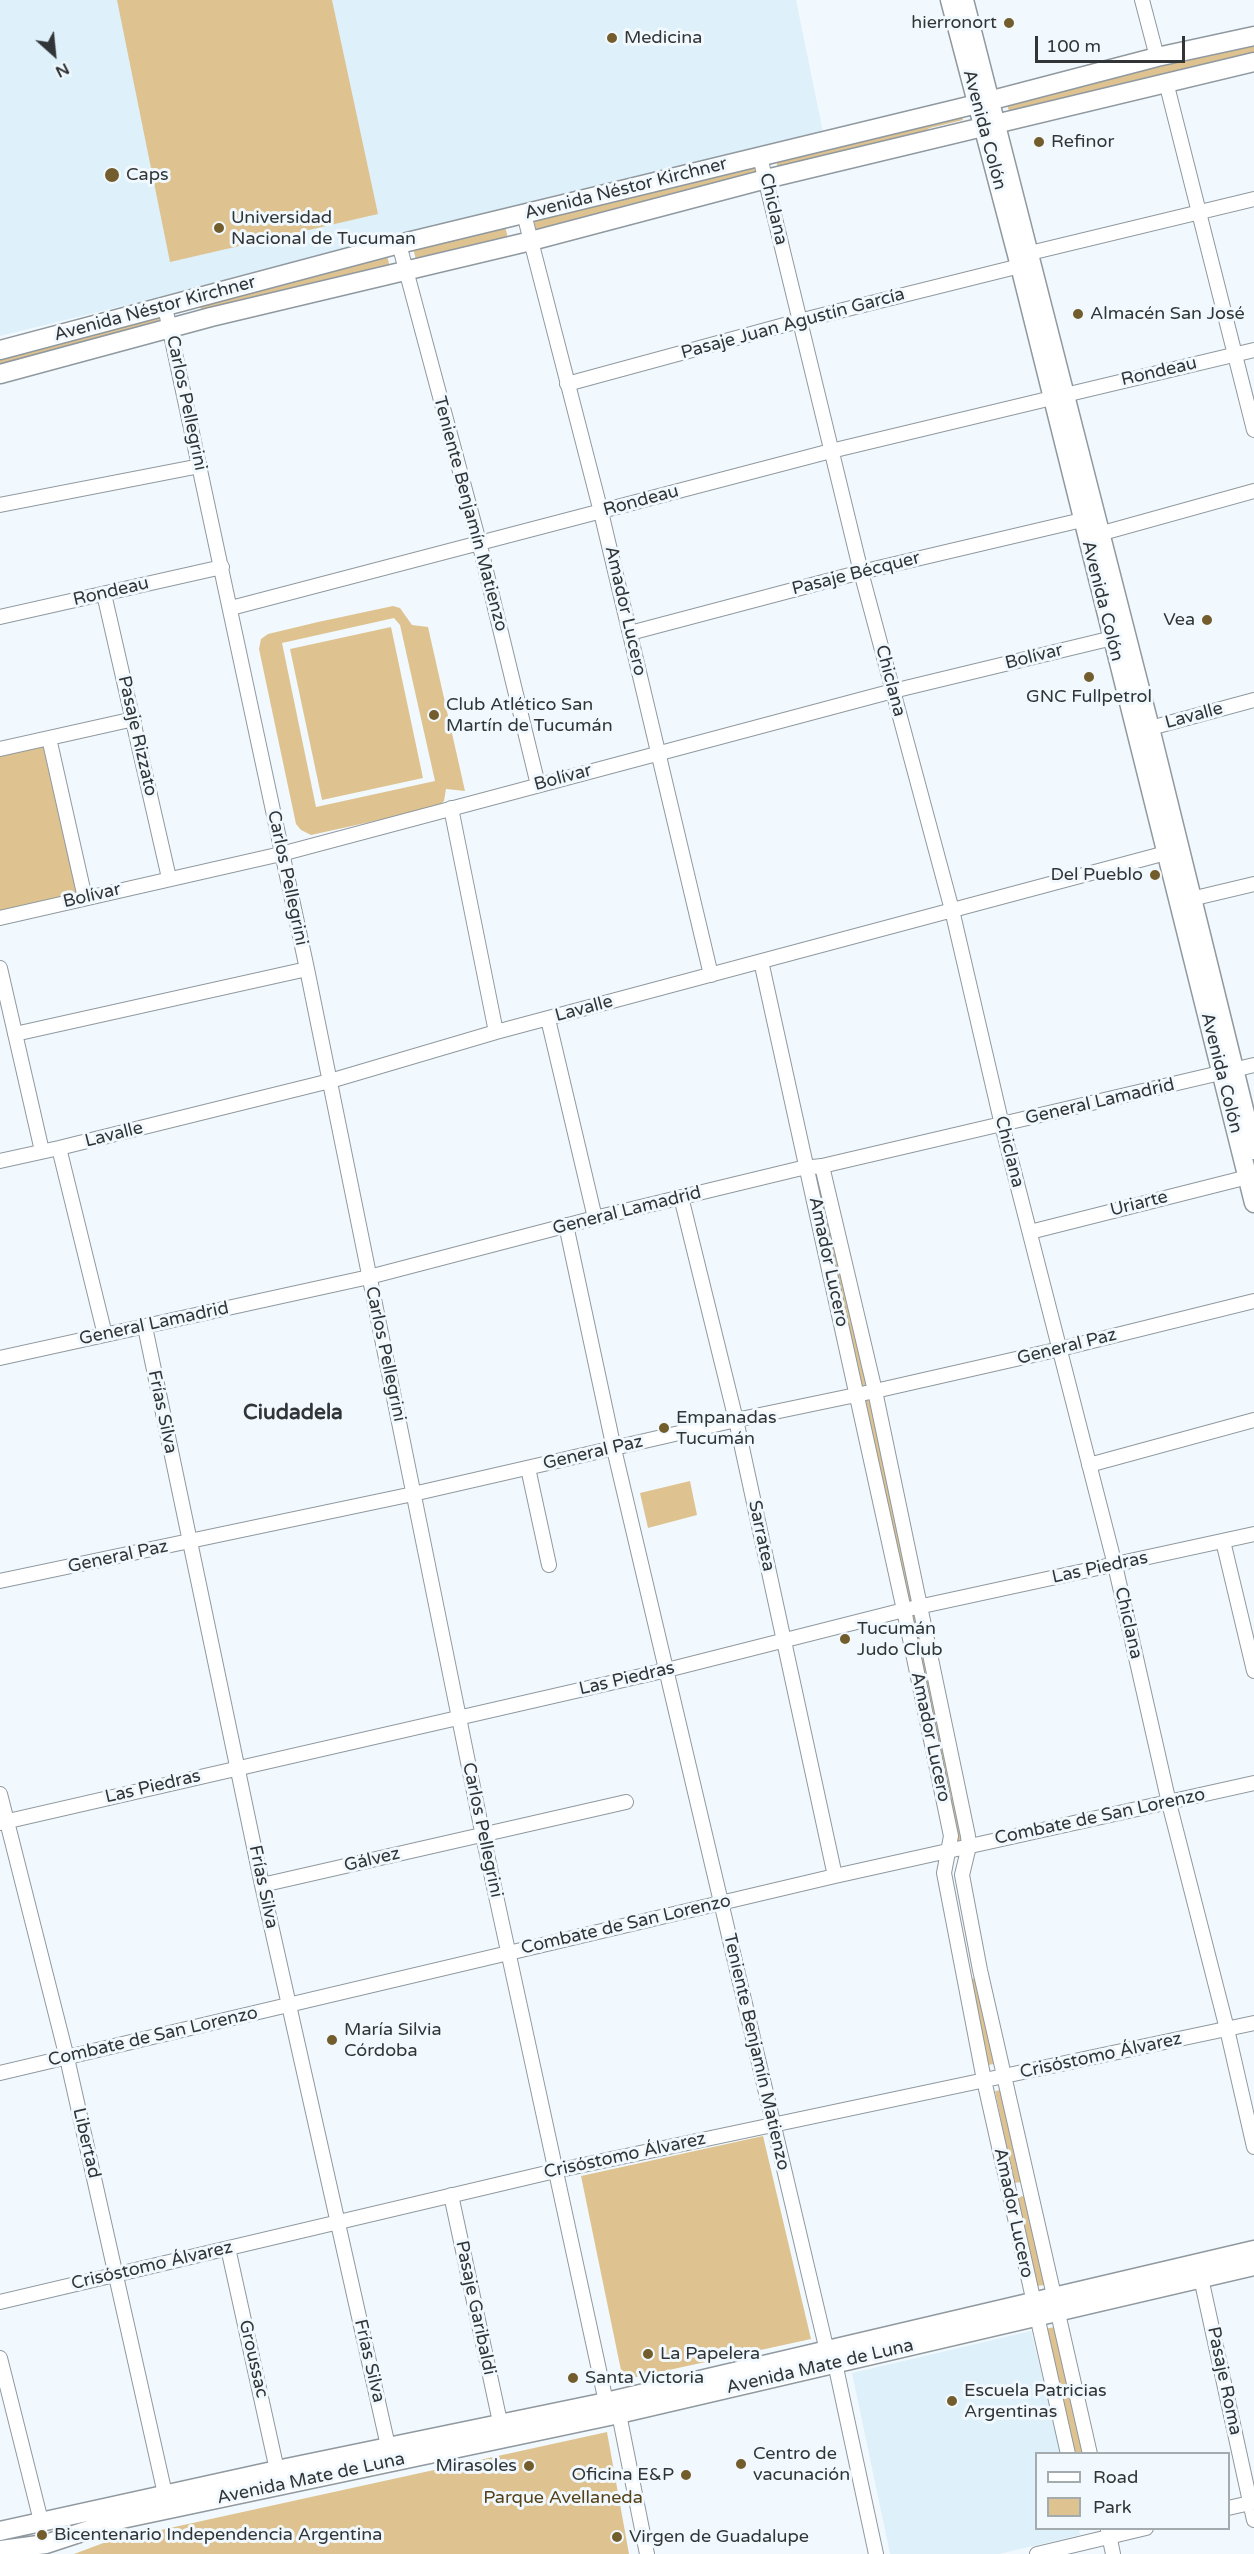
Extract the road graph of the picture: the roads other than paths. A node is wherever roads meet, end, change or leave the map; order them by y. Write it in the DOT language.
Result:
graph roads {
  1 [pos="950,0"];
  2 [pos="964,0"];
  3 [pos="1142,0"];
  4 [pos="1254,36"];
  5 [pos="1157,57"];
  6 [pos="1254,62"];
  7 [pos="1166,82"];
  8 [pos="984,102"];
  9 [pos="990,126"];
  10 [pos="760,157"];
  11 [pos="766,179"];
  12 [pos="1254,199"];
  13 [pos="1197,212"];
  14 [pos="524,214"];
  15 [pos="531,241"];
  16 [pos="399,244"];
  17 [pos="1025,260"];
  18 [pos="406,270"];
  19 [pos="165,307"];
  20 [pos="799,321"];
  21 [pos="169,329"];
  22 [pos="0,350"];
  23 [pos="1254,350"];
  24 [pos="1236,354"];
  25 [pos="0,374"];
  26 [pos="567,384"];
  27 [pos="1058,396"];
  28 [pos="1254,430"];
  29 [pos="831,451"];
  30 [pos="200,466"];
  31 [pos="1254,491"];
  32 [pos="0,505"];
  33 [pos="601,512"];
  34 [pos="1082,520"];
  35 [pos="1099,534"];
  36 [pos="479,542"];
  37 [pos="222,567"];
  38 [pos="861,572"];
  39 [pos="104,594"];
  40 [pos="231,608"];
  41 [pos="0,617"];
  42 [pos="630,633"];
  43 [pos="1119,636"];
  44 [pos="893,691"];
  45 [pos="1254,700"];
  46 [pos="134,719"];
  47 [pos="1142,730"];
  48 [pos="49,738"];
  49 [pos="0,750"];
  50 [pos="657,753"];
  51 [pos="538,785"];
  52 [pos="451,808"];
  53 [pos="1166,853"];
  54 [pos="281,854"];
  55 [pos="168,878"];
  56 [pos="1254,884"];
  57 [pos="85,898"];
  58 [pos="1191,899"];
  59 [pos="952,910"];
  60 [pos="0,918"];
  61 [pos="761,960"];
  62 [pos="0,968"];
  63 [pos="307,969"];
  64 [pos="711,975"];
  65 [pos="548,1019"];
  66 [pos="496,1032"];
  67 [pos="15,1034"];
  68 [pos="1254,1065"];
  69 [pos="1227,1071"];
  70 [pos="330,1081"];
  71 [pos="1002,1125"];
  72 [pos="59,1148"];
  73 [pos="1254,1150"];
  74 [pos="42,1151"];
  75 [pos="0,1161"];
  76 [pos="822,1166"];
  77 [pos="807,1168"];
  78 [pos="1248,1177"];
  79 [pos="681,1197"];
  80 [pos="1254,1203"];
  81 [pos="596,1218"];
  82 [pos="566,1225"];
  83 [pos="1029,1232"];
  84 [pos="369,1277"];
  85 [pos="1254,1300"];
  86 [pos="145,1327"];
  87 [pos="105,1335"];
  88 [pos="1060,1349"];
  89 [pos="0,1358"];
  90 [pos="875,1391"];
  91 [pos="857,1395"];
  92 [pos="736,1420"];
  93 [pos="1254,1420"];
  94 [pos="614,1449"];
  95 [pos="1089,1465"];
  96 [pos="528,1468"];
  97 [pos="413,1494"];
  98 [pos="1254,1533"];
  99 [pos="1223,1541"];
  100 [pos="189,1542"];
  101 [pos="549,1564"];
  102 [pos="1114,1564"];
  103 [pos="0,1581"];
  104 [pos="921,1607"];
  105 [pos="904,1610"];
  106 [pos="784,1640"];
  107 [pos="667,1670"];
  108 [pos="1254,1671"];
  109 [pos="458,1718"];
  110 [pos="237,1768"];
  111 [pos="1254,1783"];
  112 [pos="0,1794"];
  113 [pos="626,1802"];
  114 [pos="1169,1803"];
  115 [pos="3,1822"];
  116 [pos="483,1836"];
  117 [pos="969,1846"];
  118 [pos="950,1851"];
  119 [pos="835,1876"];
  120 [pos="262,1885"];
  121 [pos="720,1904"];
  122 [pos="509,1952"];
  123 [pos="980,1970"];
  124 [pos="964,1973"];
  125 [pos="289,2005"];
  126 [pos="1254,2023"];
  127 [pos="1227,2029"];
  128 [pos="67,2058"];
  129 [pos="0,2073"];
  130 [pos="1004,2077"];
  131 [pos="984,2080"];
  132 [pos="773,2123"];
  133 [pos="1254,2147"];
  134 [pos="555,2171"];
  135 [pos="1029,2187"];
  136 [pos="1008,2192"];
  137 [pos="451,2195"];
  138 [pos="337,2222"];
  139 [pos="228,2248"];
  140 [pos="1254,2250"];
  141 [pos="1254,2266"];
  142 [pos="116,2275"];
  143 [pos="1201,2278"];
  144 [pos="0,2302"];
  145 [pos="1055,2305"];
  146 [pos="1034,2310"];
  147 [pos="831,2357"];
  148 [pos="0,2358"];
  149 [pos="612,2408"];
  150 [pos="1081,2416"];
  151 [pos="1060,2420"];
  152 [pos="500,2422"];
  153 [pos="388,2446"];
  154 [pos="1068,2452"];
  155 [pos="1090,2452"];
  156 [pos="278,2470"];
  157 [pos="165,2494"];
  158 [pos="1252,2502"];
  159 [pos="1230,2508"];
  160 [pos="1254,2520"];
  161 [pos="41,2521"];
  162 [pos="1136,2530"];
  163 [pos="0,2531"];
  164 [pos="1108,2533"];
  165 [pos="1087,2536"];
  166 [pos="47,2549"];
  167 [pos="0,2550"];
  168 [pos="647,2554"];
  169 [pos="876,2554"];
  170 [pos="1037,2554"];
  171 [pos="1113,2554"];
  1 -- 8 [label="main road, Avenida Colón"];
  2 -- 8 [label="main road, Avenida Colón"];
  3 -- 5 [label="street"];
  4 -- 5 [label="main road, Avenida Néstor Kirchner"];
  5 -- 8 [label="main road, Avenida Néstor Kirchner"];
  6 -- 7 [label="main road, Avenida Néstor Kirchner"];
  7 -- 9 [label="main road, Avenida Néstor Kirchner"];
  7 -- 13 [label="street"];
  8 -- 9 [label="main road, Avenida Colón"];
  8 -- 10 [label="main road, Avenida Néstor Kirchner"];
  9 -- 11 [label="main road, Avenida Néstor Kirchner"];
  9 -- 17 [label="main road, Avenida Colón"];
  10 -- 11 [label="street, Chiclana"];
  10 -- 14 [label="main road, Avenida Néstor Kirchner"];
  11 -- 15 [label="main road, Avenida Néstor Kirchner"];
  11 -- 20 [label="street, Chiclana"];
  12 -- 13 [label="street, Pasaje Juan Agustín García"];
  13 -- 17 [label="street, Pasaje Juan Agustín García"];
  13 -- 24 [label="street"];
  14 -- 15 [label="street, Amador Lucero"];
  14 -- 16 [label="main road, Avenida Néstor Kirchner"];
  15 -- 18 [label="main road, Avenida Néstor Kirchner"];
  15 -- 26 [label="street, Amador Lucero"];
  16 -- 18 [label="street, Teniente Benjamín Matienzo"];
  16 -- 19 [label="main road, Avenida Néstor Kirchner"];
  17 -- 20 [label="street, Pasaje Juan Agustín García"];
  17 -- 27 [label="main road, Avenida Colón"];
  18 -- 21 [label="main road, Avenida Néstor Kirchner"];
  18 -- 36 [label="street, Teniente Benjamín Matienzo"];
  19 -- 21 [label="street, Carlos Pellegrini"];
  19 -- 22 [label="main road, Avenida Néstor Kirchner"];
  20 -- 26 [label="street, Pasaje Juan Agustín García"];
  20 -- 29 [label="street, Chiclana"];
  21 -- 25 [label="main road, Avenida Néstor Kirchner"];
  21 -- 30 [label="street, Carlos Pellegrini"];
  23 -- 24 [label="street, Rondeau"];
  24 -- 27 [label="street, Rondeau"];
  24 -- 28 [label="street"];
  26 -- 33 [label="street, Amador Lucero"];
  27 -- 29 [label="street, Rondeau"];
  27 -- 34 [label="main road, Avenida Colón"];
  27 -- 35 [label="main road, Avenida Colón"];
  29 -- 33 [label="street, Rondeau"];
  29 -- 38 [label="street, Chiclana"];
  30 -- 32 [label="street"];
  30 -- 37 [label="street, Carlos Pellegrini"];
  31 -- 35 [label="street"];
  33 -- 36 [label="street, Rondeau"];
  33 -- 42 [label="street, Amador Lucero"];
  34 -- 38 [label="street, Pasaje Bécquer"];
  34 -- 43 [label="main road, Avenida Colón"];
  35 -- 43 [label="main road, Avenida Colón"];
  36 -- 40 [label="street, Rondeau"];
  36 -- 51 [label="street, Teniente Benjamín Matienzo"];
  37 -- 39 [label="street, Rondeau"];
  37 -- 40 [label="street, Carlos Pellegrini"];
  38 -- 42 [label="street, Pasaje Bécquer"];
  38 -- 44 [label="street, Chiclana"];
  39 -- 41 [label="street, Rondeau"];
  39 -- 46 [label="street, Pasaje Rizzato"];
  40 -- 54 [label="street, Carlos Pellegrini"];
  42 -- 50 [label="street, Amador Lucero"];
  43 -- 44 [label="street, Bolívar"];
  43 -- 47 [label="main road, Avenida Colón"];
  44 -- 50 [label="street, Bolívar"];
  44 -- 59 [label="street, Chiclana"];
  45 -- 47 [label="street, Lavalle"];
  46 -- 48 [label="street"];
  46 -- 55 [label="street, Pasaje Rizzato"];
  47 -- 53 [label="main road, Avenida Colón"];
  47 -- 58 [label="main road, Avenida Colón"];
  48 -- 49 [label="street"];
  48 -- 57 [label="street"];
  50 -- 51 [label="street, Bolívar"];
  50 -- 64 [label="street, Amador Lucero"];
  51 -- 52 [label="street, Bolívar"];
  52 -- 54 [label="street, Bolívar"];
  52 -- 66 [label="street"];
  53 -- 59 [label="street, Lavalle"];
  53 -- 69 [label="main road, Avenida Colón"];
  54 -- 55 [label="street, Bolívar"];
  54 -- 63 [label="street, Carlos Pellegrini"];
  55 -- 57 [label="street, Bolívar"];
  56 -- 58 [label="street"];
  57 -- 60 [label="street, Bolívar"];
  58 -- 69 [label="main road, Avenida Colón"];
  59 -- 61 [label="street, Lavalle"];
  59 -- 71 [label="street, Chiclana"];
  61 -- 64 [label="street, Lavalle"];
  61 -- 77 [label="street, Amador Lucero"];
  62 -- 67 [label="street"];
  63 -- 67 [label="street"];
  63 -- 70 [label="street, Carlos Pellegrini"];
  64 -- 65 [label="street, Lavalle"];
  65 -- 66 [label="street, Lavalle"];
  65 -- 81 [label="street"];
  66 -- 70 [label="street, Lavalle"];
  67 -- 74 [label="street"];
  68 -- 69 [label="street, General Lamadrid"];
  69 -- 71 [label="street, General Lamadrid"];
  69 -- 73 [label="main road, Avenida Colón"];
  69 -- 78 [label="main road, Avenida Colón"];
  70 -- 72 [label="street, Lavalle"];
  70 -- 84 [label="street, Carlos Pellegrini"];
  71 -- 76 [label="street, General Lamadrid"];
  71 -- 83 [label="street, Chiclana"];
  72 -- 74 [label="street, Lavalle"];
  72 -- 87 [label="street"];
  74 -- 75 [label="street, Lavalle"];
  76 -- 77 [label="street, General Lamadrid"];
  76 -- 90 [label="street, Amador Lucero"];
  77 -- 79 [label="street, General Lamadrid"];
  77 -- 91 [label="street, Amador Lucero"];
  78 -- 80 [label="main road, Avenida Colón"];
  78 -- 83 [label="street, Uriarte"];
  79 -- 81 [label="street, General Lamadrid"];
  79 -- 92 [label="street, Sarratea"];
  81 -- 82 [label="street, General Lamadrid"];
  82 -- 84 [label="street, General Lamadrid"];
  82 -- 94 [label="street, Teniente Benjamín Matienzo"];
  83 -- 88 [label="street, Chiclana"];
  84 -- 86 [label="street, General Lamadrid"];
  84 -- 97 [label="street, Carlos Pellegrini"];
  85 -- 88 [label="street, General Paz"];
  86 -- 87 [label="street, General Lamadrid"];
  86 -- 100 [label="street, Frías Silva"];
  87 -- 89 [label="street, General Lamadrid"];
  88 -- 90 [label="street, General Paz"];
  88 -- 95 [label="street, Chiclana"];
  90 -- 91 [label="street, General Paz"];
  90 -- 104 [label="street, Amador Lucero"];
  91 -- 92 [label="street, General Paz"];
  91 -- 105 [label="street, Amador Lucero"];
  92 -- 94 [label="street, General Paz"];
  92 -- 106 [label="street, Sarratea"];
  93 -- 95 [label="street"];
  94 -- 96 [label="street, General Paz"];
  94 -- 107 [label="street, Teniente Benjamín Matienzo"];
  95 -- 102 [label="street, Chiclana"];
  96 -- 97 [label="street, General Paz"];
  96 -- 101 [label="street"];
  97 -- 100 [label="street, General Paz"];
  97 -- 109 [label="street, Carlos Pellegrini"];
  98 -- 99 [label="street, Las Piedras"];
  99 -- 102 [label="street, Las Piedras"];
  99 -- 108 [label="street"];
  100 -- 103 [label="street, General Paz"];
  100 -- 110 [label="street, Frías Silva"];
  102 -- 104 [label="street, Las Piedras"];
  102 -- 114 [label="street, Chiclana"];
  104 -- 105 [label="street, Las Piedras"];
  104 -- 117 [label="street, Amador Lucero"];
  105 -- 106 [label="street, Las Piedras"];
  105 -- 118 [label="street, Amador Lucero"];
  106 -- 107 [label="street, Las Piedras"];
  106 -- 119 [label="street, Sarratea"];
  107 -- 109 [label="street, Las Piedras"];
  107 -- 121 [label="street, Teniente Benjamín Matienzo"];
  109 -- 110 [label="street, Las Piedras"];
  109 -- 116 [label="street, Carlos Pellegrini"];
  110 -- 115 [label="street, Las Piedras"];
  110 -- 120 [label="street, Frías Silva"];
  111 -- 114 [label="street, Combate de San Lorenzo"];
  112 -- 115 [label="street, Libertad"];
  113 -- 116 [label="street, Gálvez"];
  114 -- 117 [label="street, Combate de San Lorenzo"];
  114 -- 127 [label="street, Chiclana"];
  115 -- 128 [label="street, Libertad"];
  116 -- 120 [label="street, Gálvez"];
  116 -- 122 [label="street, Carlos Pellegrini"];
  117 -- 118 [label="street, Combate de San Lorenzo"];
  117 -- 123 [label="street, Amador Lucero"];
  118 -- 119 [label="street, Combate de San Lorenzo"];
  118 -- 124 [label="street, Amador Lucero"];
  119 -- 121 [label="street, Combate de San Lorenzo"];
  120 -- 125 [label="street, Frías Silva"];
  121 -- 122 [label="street, Combate de San Lorenzo"];
  121 -- 132 [label="street, Teniente Benjamín Matienzo"];
  122 -- 125 [label="street, Combate de San Lorenzo"];
  122 -- 134 [label="street, Carlos Pellegrini"];
  123 -- 124 [label="street"];
  123 -- 130 [label="street, Amador Lucero"];
  124 -- 131 [label="street, Amador Lucero"];
  125 -- 128 [label="street, Combate de San Lorenzo"];
  125 -- 138 [label="street, Frías Silva"];
  126 -- 127 [label="street, Crisóstomo Álvarez"];
  127 -- 130 [label="street, Crisóstomo Álvarez"];
  127 -- 133 [label="street, Chiclana"];
  128 -- 129 [label="street, Combate de San Lorenzo"];
  128 -- 142 [label="street, Libertad"];
  130 -- 131 [label="street, Crisóstomo Álvarez"];
  130 -- 135 [label="street, Amador Lucero"];
  131 -- 132 [label="street, Crisóstomo Álvarez"];
  131 -- 136 [label="street, Amador Lucero"];
  132 -- 134 [label="street, Crisóstomo Álvarez"];
  132 -- 147 [label="street, Teniente Benjamín Matienzo"];
  134 -- 137 [label="street, Crisóstomo Álvarez"];
  134 -- 149 [label="street, Carlos Pellegrini"];
  135 -- 136 [label="street"];
  135 -- 145 [label="street, Amador Lucero"];
  136 -- 146 [label="street, Amador Lucero"];
  137 -- 138 [label="street, Crisóstomo Álvarez"];
  137 -- 152 [label="street, Pasaje Garibaldi"];
  138 -- 139 [label="street, Crisóstomo Álvarez"];
  138 -- 153 [label="street, Frías Silva"];
  139 -- 142 [label="street, Crisóstomo Álvarez"];
  139 -- 156 [label="street, Groussac"];
  140 -- 145 [label="main road, Avenida Mate de Luna"];
  141 -- 143 [label="main road, Avenida Mate de Luna"];
  142 -- 144 [label="street, Crisóstomo Álvarez"];
  142 -- 157 [label="street, Libertad"];
  143 -- 145 [label="main road, Avenida Mate de Luna"];
  143 -- 158 [label="street, Pasaje Roma"];
  145 -- 146 [label="main road, Avenida Mate de Luna"];
  145 -- 150 [label="street, Amador Lucero"];
  146 -- 147 [label="main road, Avenida Mate de Luna"];
  146 -- 151 [label="street, Amador Lucero"];
  147 -- 149 [label="main road, Avenida Mate de Luna"];
  147 -- 169 [label="street, Teniente Benjamín Matienzo"];
  148 -- 161 [label="street"];
  149 -- 152 [label="main road, Avenida Mate de Luna"];
  149 -- 166 [label="main road, Avenida Mate de Luna"];
  149 -- 168 [label="street, Carlos Pellegrini"];
  150 -- 151 [label="street"];
  150 -- 155 [label="street, Amador Lucero"];
  151 -- 154 [label="street, Amador Lucero"];
  152 -- 153 [label="main road, Avenida Mate de Luna"];
  153 -- 156 [label="main road, Avenida Mate de Luna"];
  156 -- 157 [label="main road, Avenida Mate de Luna"];
  157 -- 161 [label="main road, Avenida Mate de Luna"];
  158 -- 159 [label="street"];
  158 -- 160 [label="street, Pasaje Roma"];
  161 -- 163 [label="main road, Avenida Mate de Luna"];
  162 -- 164 [label="street"];
  164 -- 165 [label="street"];
  164 -- 171 [label="street"];
  165 -- 170 [label="street"];
  166 -- 167 [label="main road, Avenida Mate de Luna"];
}
